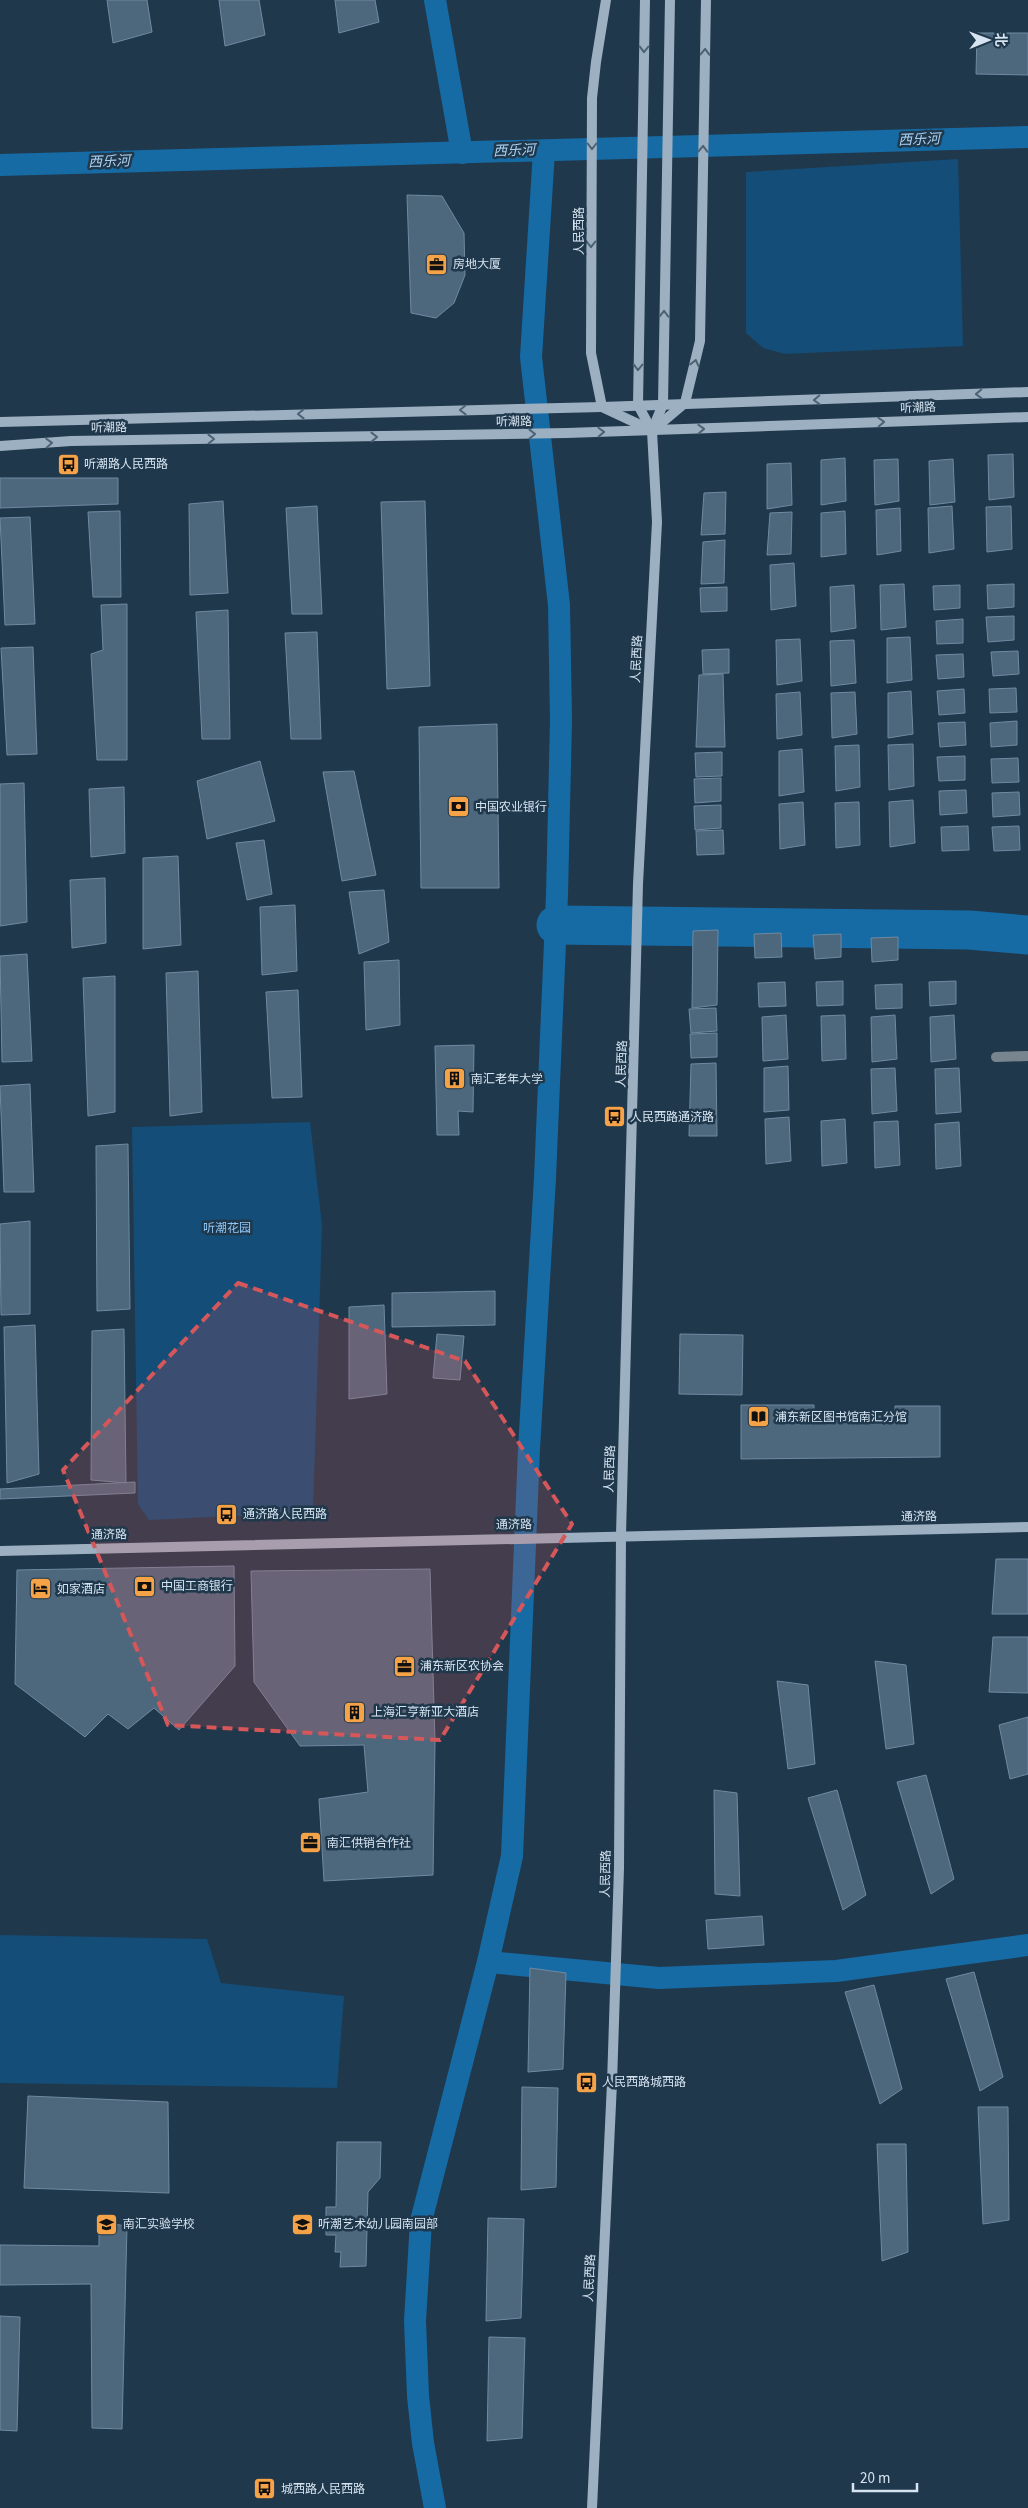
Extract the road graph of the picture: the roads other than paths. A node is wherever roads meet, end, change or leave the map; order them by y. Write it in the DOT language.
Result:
graph roads {
  1 [pos="606,0"];
  2 [pos="645,0"];
  3 [pos="670,0"];
  4 [pos="706,0"];
  5 [pos="1028,392"];
  6 [pos="663,404"];
  7 [pos="685,404"];
  8 [pos="638,405"];
  9 [pos="602,407"];
  10 [pos="1028,417"];
  11 [pos="0,422"];
  12 [pos="652,431"];
  13 [pos="0,446"];
  14 [pos="1028,1056"];
  15 [pos="996,1057"];
  16 [pos="1028,1527"];
  17 [pos="621,1535"];
  18 [pos="0,1551"];
  19 [pos="592,2508"];
  1 -- 9 [label="street, 人民西路, one-way"];
  2 -- 8 [label="street, 人民西路, one-way"];
  6 -- 3 [label="street, 人民西路, one-way"];
  7 -- 4 [label="street, one-way"];
  5 -- 7 [label="street, 听潮路, one-way"];
  6 -- 7 [label="street, 听潮路"];
  6 -- 8 [label="street, 听潮路"];
  6 -- 12 [label="street, 人民西路"];
  7 -- 12 [label="street"];
  8 -- 9 [label="street, 听潮路"];
  8 -- 12 [label="street, 人民西路"];
  9 -- 11 [label="street, 听潮路, one-way"];
  9 -- 12 [label="street"];
  12 -- 10 [label="street, 听潮路, one-way"];
  13 -- 12 [label="street, 听潮路, one-way"];
  12 -- 17 [label="street, 人民西路"];
  14 -- 15 [label="street"];
  16 -- 17 [label="street, 通济路"];
  17 -- 18 [label="street, 通济路"];
  17 -- 19 [label="street, 人民西路"];
}
